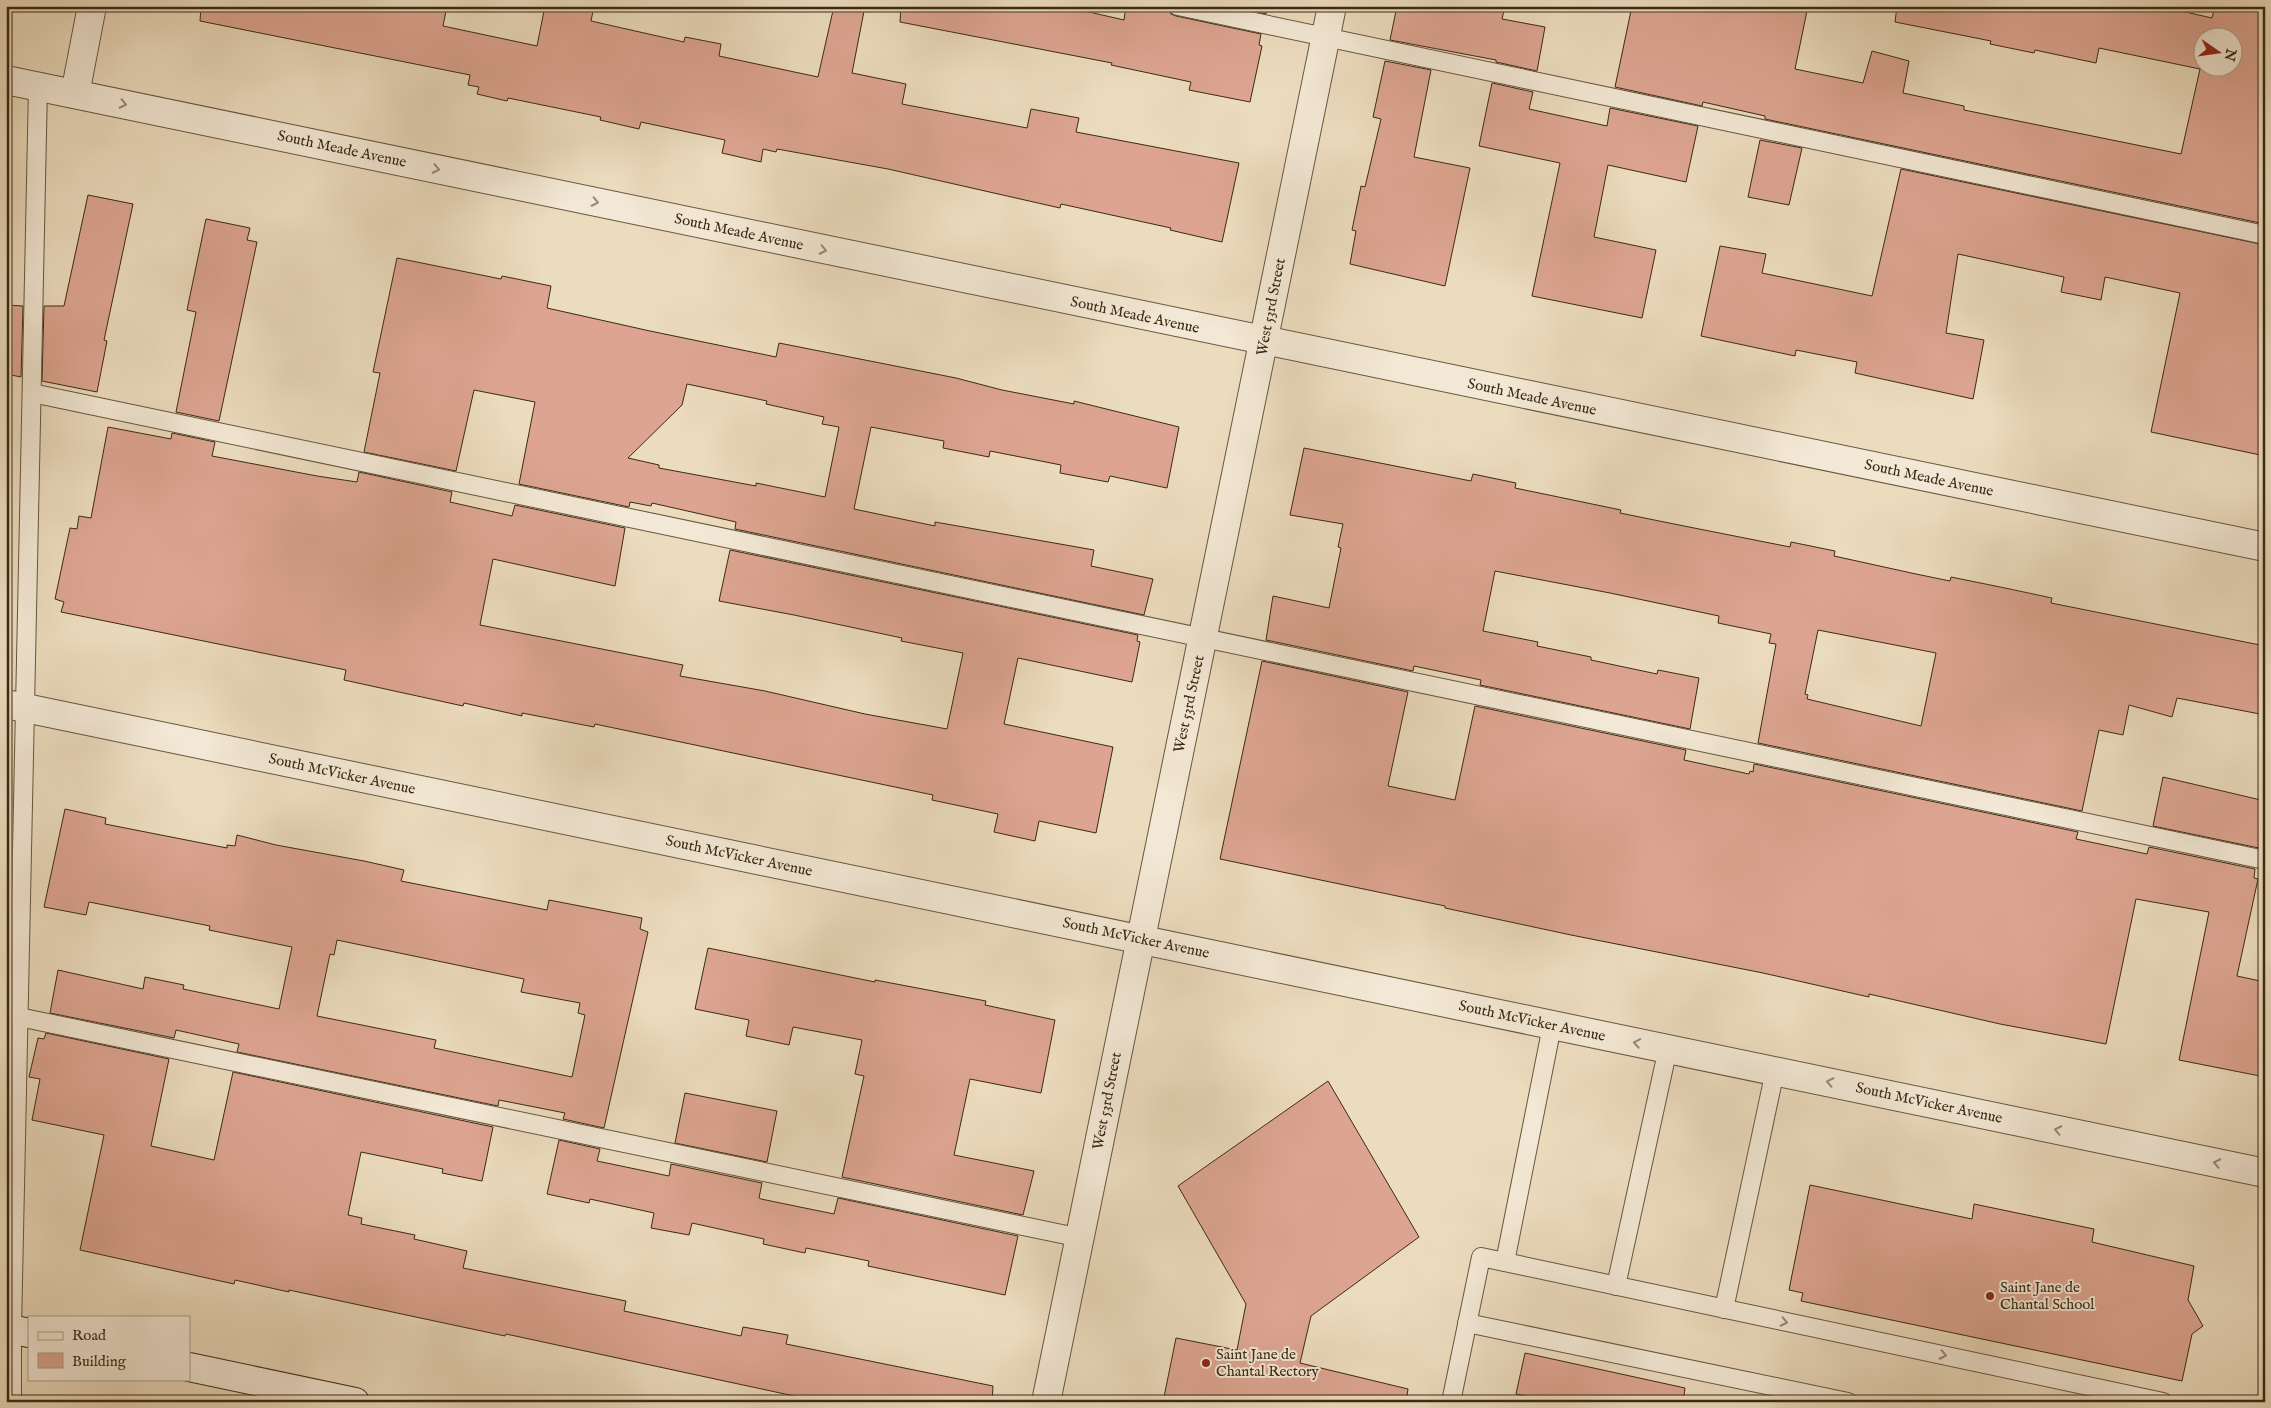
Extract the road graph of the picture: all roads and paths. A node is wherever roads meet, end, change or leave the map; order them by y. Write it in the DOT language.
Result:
graph roads {
  1 [pos="92,6"];
  2 [pos="1178,6"];
  3 [pos="1332,6"];
  4 [pos="1326,37"];
  5 [pos="6,80"];
  6 [pos="38,86"];
  7 [pos="75,94"];
  8 [pos="2265,234"];
  9 [pos="1265,341"];
  10 [pos="32,393"];
  11 [pos="2265,547"];
  12 [pos="1203,638"];
  13 [pos="15,706"];
  14 [pos="2265,860"];
  15 [pos="1139,938"];
  16 [pos="19,1017"];
  17 [pos="1552,1026"];
  18 [pos="1668,1048"];
  19 [pos="1775,1071"];
  20 [pos="2265,1173"];
  21 [pos="1080,1238"];
  22 [pos="1505,1262"];
  23 [pos="1616,1286"];
  24 [pos="1730,1310"];
  25 [pos="1467,1323"];
  26 [pos="16,1330"];
  27 [pos="190,1367"];
  28 [pos="10,1397"];
  29 [pos="355,1402"];
  30 [pos="1046,1402"];
  31 [pos="1451,1402"];
  32 [pos="1848,1402"];
  33 [pos="2163,1402"];
  1 -- 7 [label="street"];
  2 -- 4 [label="lane"];
  3 -- 4 [label="street, West 53rd Street"];
  4 -- 8 [label="lane"];
  4 -- 9 [label="street, West 53rd Street"];
  5 -- 6 [label="street, South Meade Avenue"];
  6 -- 7 [label="street, South Meade Avenue"];
  6 -- 10 [label="lane"];
  7 -- 9 [label="street, South Meade Avenue, one-way"];
  9 -- 11 [label="street, South Meade Avenue"];
  9 -- 12 [label="street, West 53rd Street"];
  10 -- 12 [label="lane"];
  10 -- 13 [label="lane"];
  12 -- 14 [label="lane"];
  12 -- 15 [label="street, West 53rd Street"];
  13 -- 15 [label="street, South McVicker Avenue"];
  13 -- 16 [label="lane"];
  15 -- 17 [label="street, South McVicker Avenue"];
  15 -- 21 [label="street, West 53rd Street"];
  16 -- 21 [label="lane"];
  16 -- 26 [label="lane"];
  18 -- 17 [label="street, South McVicker Avenue, one-way"];
  17 -- 22 [label="lane"];
  18 -- 19 [label="street, South McVicker Avenue"];
  18 -- 23 [label="lane"];
  20 -- 19 [label="street, South McVicker Avenue, one-way"];
  19 -- 24 [label="lane"];
  21 -- 30 [label="street, West 53rd Street"];
  22 -- 23 [label="lane"];
  22 -- 25 [label="lane"];
  23 -- 24 [label="lane"];
  24 -- 33 [label="lane, one-way"];
  25 -- 31 [label="lane"];
  25 -- 32 [label="lane"];
  26 -- 28 [label="lane"];
  27 -- 29 [label="street"];
}
